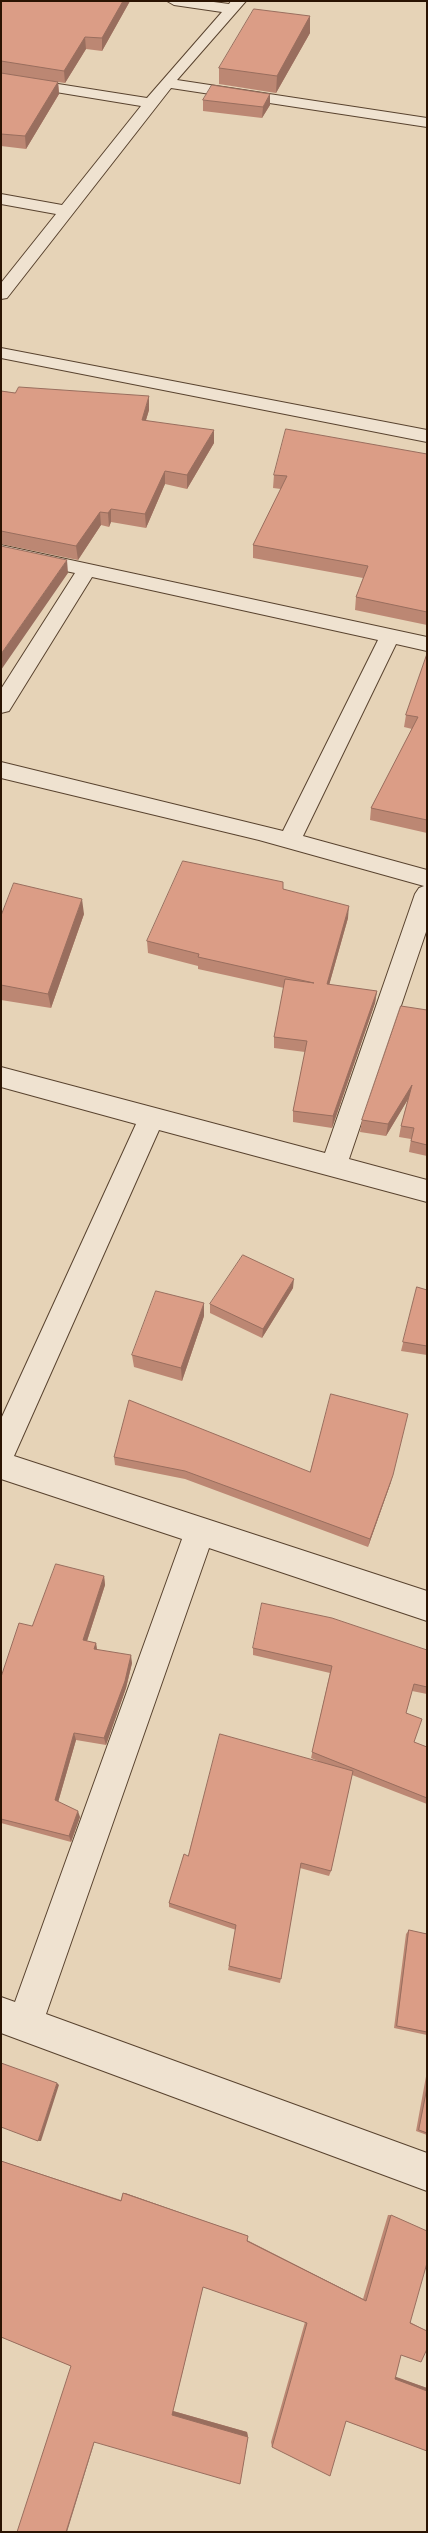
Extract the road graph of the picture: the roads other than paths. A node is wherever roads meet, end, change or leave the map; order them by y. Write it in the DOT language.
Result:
graph roads {
  1 [pos="174,1"];
  2 [pos="236,5"];
  3 [pos="1,78"];
  4 [pos="167,82"];
  5 [pos="151,103"];
  6 [pos="427,123"];
  7 [pos="1,199"];
  8 [pos="67,210"];
  9 [pos="1,294"];
  10 [pos="1,353"];
  11 [pos="427,436"];
  12 [pos="1,551"];
  13 [pos="87,570"];
  14 [pos="390,636"];
  15 [pos="427,644"];
  16 [pos="1,706"];
  17 [pos="1,770"];
  18 [pos="289,841"];
  19 [pos="427,880"];
  20 [pos="427,894"];
  21 [pos="1,1076"];
  22 [pos="152,1117"];
  23 [pos="334,1165"];
  24 [pos="427,1191"];
  25 [pos="1,1452"];
  26 [pos="1,1465"];
  27 [pos="200,1532"];
  28 [pos="427,1606"];
  29 [pos="13,2019"];
  30 [pos="427,2172"];
  1 -- 2 [label="street"];
  2 -- 4 [label="street"];
  3 -- 5 [label="street"];
  4 -- 5 [label="street"];
  4 -- 6 [label="street"];
  5 -- 8 [label="street"];
  7 -- 8 [label="street"];
  8 -- 9 [label="street"];
  10 -- 11 [label="street"];
  12 -- 13 [label="street"];
  13 -- 14 [label="street"];
  13 -- 16 [label="street"];
  14 -- 15 [label="street"];
  14 -- 18 [label="street"];
  17 -- 18 [label="street"];
  18 -- 19 [label="street"];
  20 -- 23 [label="street"];
  21 -- 22 [label="street"];
  22 -- 23 [label="street"];
  22 -- 25 [label="street"];
  23 -- 24 [label="street"];
  26 -- 27 [label="street"];
  27 -- 28 [label="street"];
  27 -- 29 [label="street"];
  29 -- 30 [label="street"];
}
